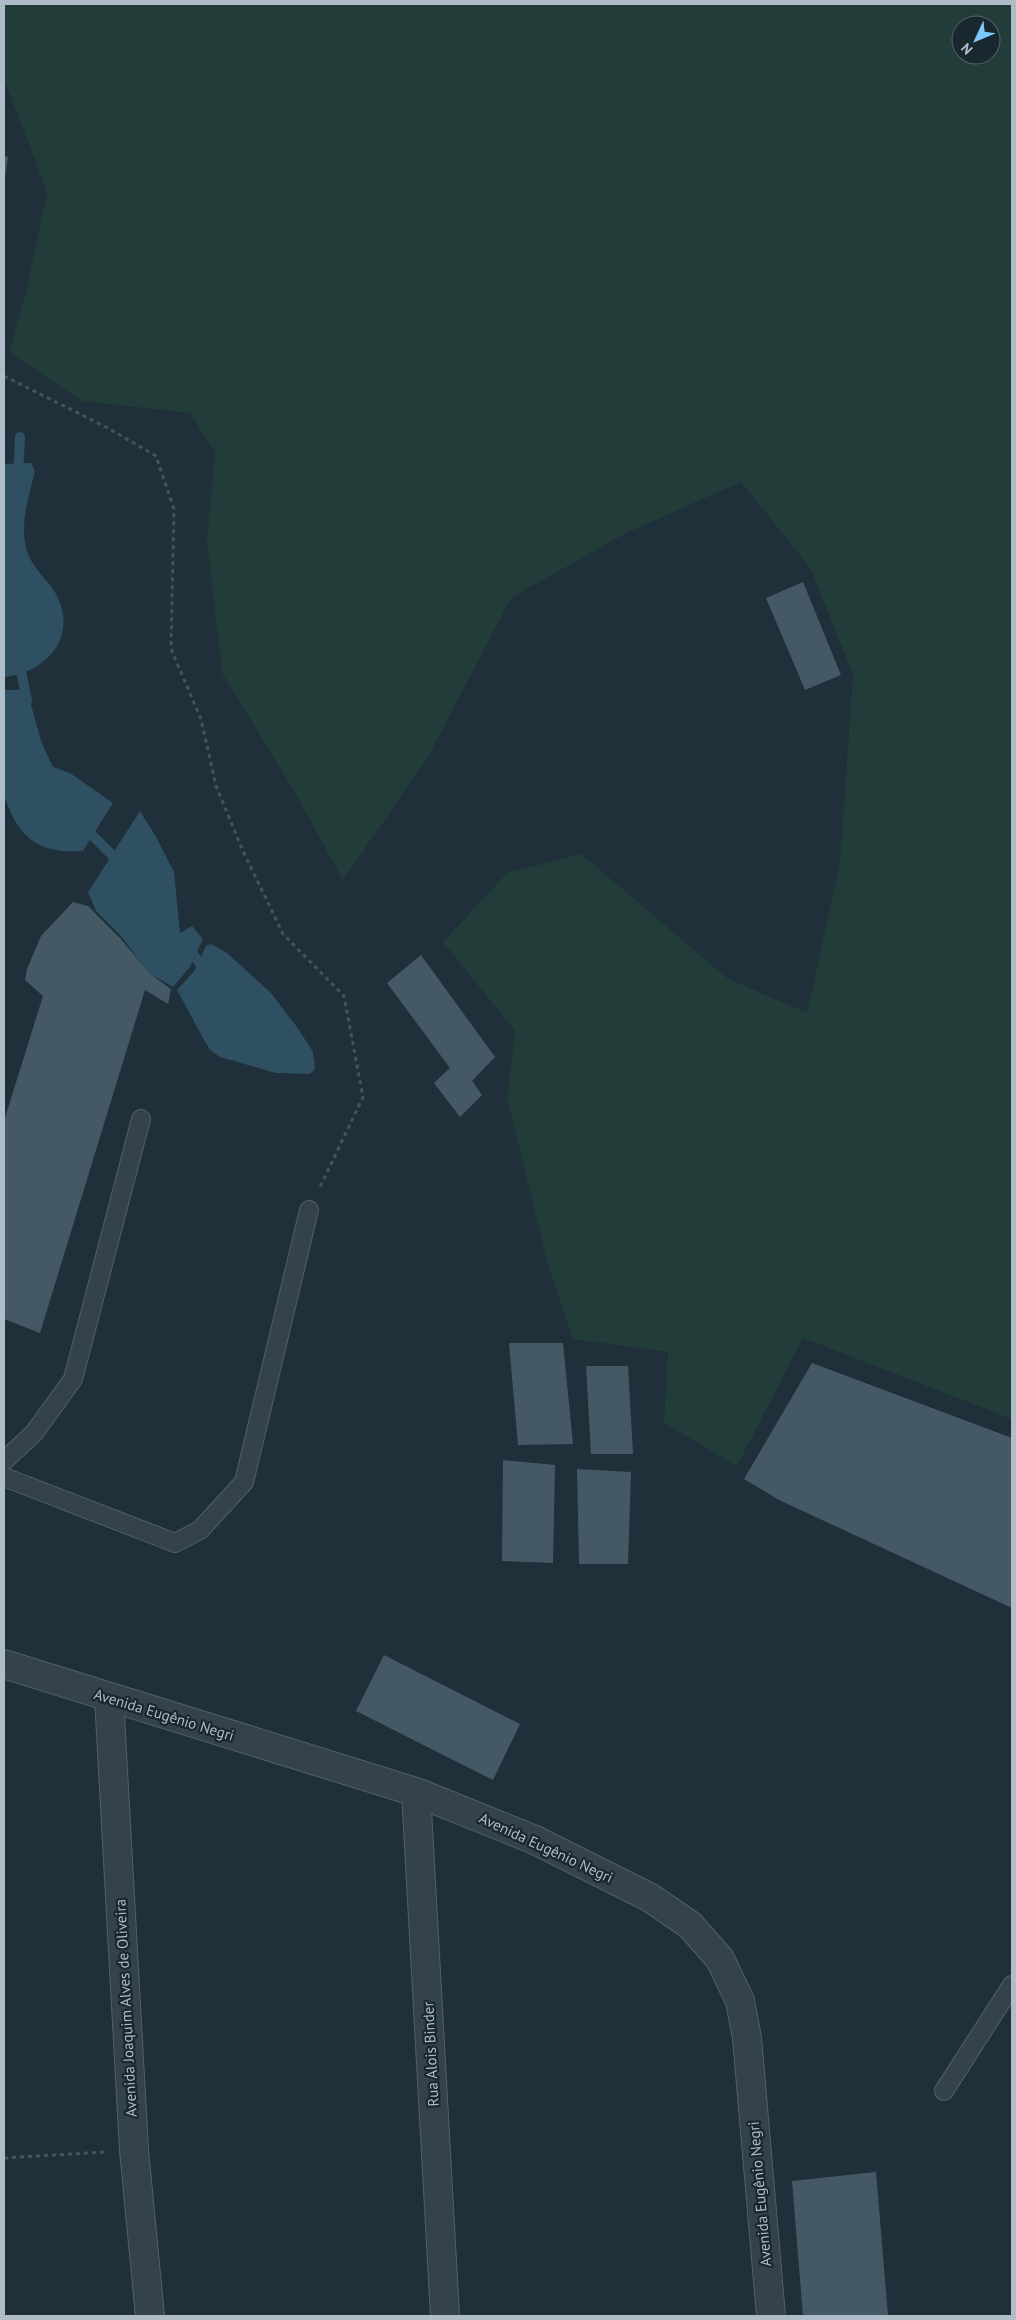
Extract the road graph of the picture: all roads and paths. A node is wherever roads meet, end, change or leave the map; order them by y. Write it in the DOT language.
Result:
graph roads {
  1 [pos="4,376"];
  2 [pos="141,1119"];
  3 [pos="309,1210"];
  4 [pos="4,1461"];
  5 [pos="4,1477"];
  6 [pos="4,1664"];
  7 [pos="109,1698"];
  8 [pos="416,1792"];
  9 [pos="1012,1984"];
  10 [pos="944,2091"];
  11 [pos="134,2150"];
  12 [pos="4,2158"];
  13 [pos="150,2316"];
  14 [pos="445,2316"];
  15 [pos="771,2316"];
  1 -- 3 [label="path"];
  2 -- 4 [label="lane"];
  3 -- 5 [label="lane"];
  6 -- 7 [label="street, Avenida Eugênio Negri"];
  7 -- 8 [label="street, Avenida Eugênio Negri"];
  7 -- 11 [label="street, Avenida Joaquim Alves de Oliveira"];
  8 -- 14 [label="street, Rua Alois Binder"];
  8 -- 15 [label="street, Avenida Eugênio Negri"];
  9 -- 10 [label="lane"];
  11 -- 12 [label="path"];
  11 -- 13 [label="street, Avenida Joaquim Alves de Oliveira"];
}
